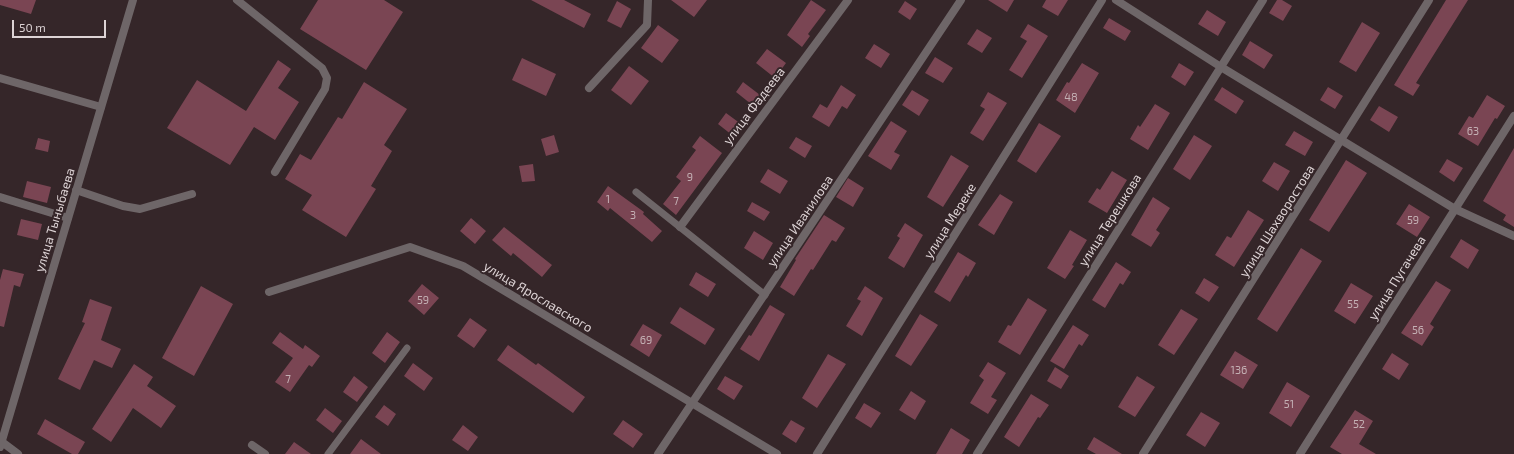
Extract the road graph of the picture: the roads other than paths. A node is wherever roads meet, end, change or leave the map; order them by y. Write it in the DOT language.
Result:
graph roads {
  1 [pos="133,0"];
  2 [pos="237,0"];
  3 [pos="648,0"];
  4 [pos="848,0"];
  5 [pos="961,0"];
  6 [pos="1102,0"];
  7 [pos="1116,0"];
  8 [pos="1263,0"];
  9 [pos="1429,0"];
  10 [pos="1221,67"];
  11 [pos="0,78"];
  12 [pos="589,88"];
  13 [pos="101,107"];
  14 [pos="1514,116"];
  15 [pos="1343,140"];
  16 [pos="275,172"];
  17 [pos="76,190"];
  18 [pos="636,192"];
  19 [pos="192,194"];
  20 [pos="0,197"];
  21 [pos="1455,209"];
  22 [pos="68,218"];
  23 [pos="680,227"];
  24 [pos="1514,236"];
  25 [pos="269,292"];
  26 [pos="765,295"];
  27 [pos="407,348"];
  28 [pos="693,404"];
  29 [pos="1,444"];
  30 [pos="252,445"];
  31 [pos="18,454"];
  32 [pos="265,454"];
  33 [pos="328,454"];
  34 [pos="658,454"];
  35 [pos="777,454"];
  36 [pos="817,454"];
  37 [pos="978,454"];
  38 [pos="1143,454"];
  39 [pos="1300,454"];
  1 -- 13 [label="street, улица Тыныбаева"];
  2 -- 16 [label="street"];
  3 -- 12 [label="street"];
  4 -- 23 [label="street, улица Фадеева"];
  5 -- 26 [label="street, улица Иванилова"];
  6 -- 36 [label="street, улица Мереке"];
  7 -- 10 [label="street"];
  8 -- 10 [label="street, улица Терешкова"];
  9 -- 15 [label="street, улица Шахворостова"];
  10 -- 15 [label="street"];
  10 -- 37 [label="street, улица Терешкова"];
  11 -- 13 [label="street"];
  13 -- 17 [label="street, улица Тыныбаева"];
  14 -- 21 [label="street, улица Пугачева"];
  15 -- 21 [label="street"];
  15 -- 38 [label="street, улица Шахворостова"];
  17 -- 19 [label="street"];
  17 -- 22 [label="street, улица Тыныбаева"];
  18 -- 23 [label="lane"];
  20 -- 22 [label="street"];
  21 -- 24 [label="street"];
  21 -- 39 [label="street, улица Пугачева"];
  22 -- 29 [label="street, улица Тыныбаева"];
  23 -- 26 [label="lane"];
  25 -- 28 [label="street, улица Ярославского"];
  26 -- 28 [label="street, улица Иванилова"];
  27 -- 33 [label="lane"];
  28 -- 34 [label="street, улица Иванилова"];
  28 -- 35 [label="street, улица Ярославского"];
  29 -- 31 [label="street"];
  30 -- 32 [label="street"];
}
